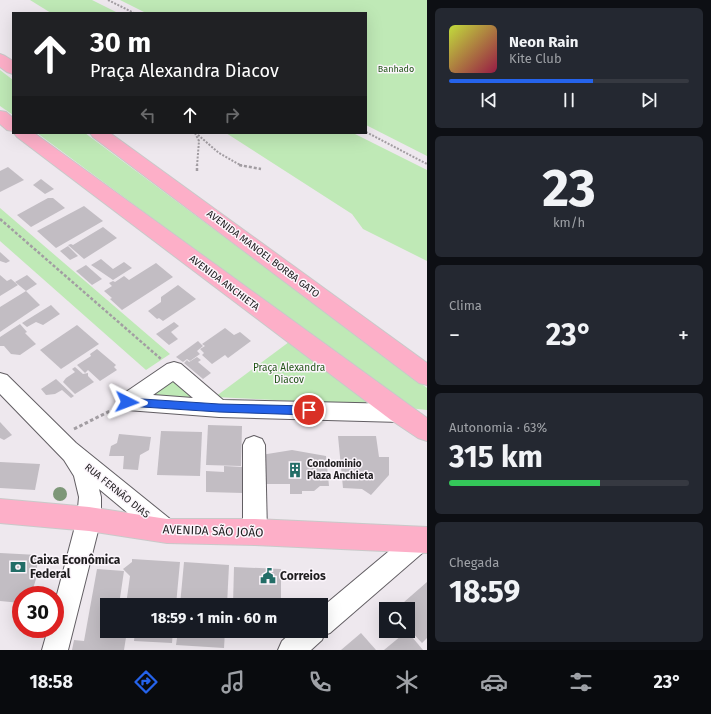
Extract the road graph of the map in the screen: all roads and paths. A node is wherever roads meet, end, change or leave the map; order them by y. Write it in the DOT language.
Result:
graph roads {
  1 [pos="108,0"];
  2 [pos="132,12"];
  3 [pos="0,59"];
  4 [pos="12,68"];
  5 [pos="0,116"];
  6 [pos="12,125"];
  7 [pos="367,133"];
  8 [pos="24,134"];
  9 [pos="100,134"];
  10 [pos="196,134"];
  11 [pos="427,164"];
  12 [pos="261,169"];
  13 [pos="197,171"];
  14 [pos="0,219"];
  15 [pos="174,370"];
  16 [pos="427,376"];
  17 [pos="0,381"];
  18 [pos="127,402"];
  19 [pos="219,408"];
  20 [pos="400,413"];
  21 [pos="427,431"];
  22 [pos="62,444"];
  23 [pos="254,445"];
  24 [pos="0,511"];
  25 [pos="89,519"];
  26 [pos="167,531"];
  27 [pos="255,532"];
  28 [pos="424,539"];
  29 [pos="328,618"];
  30 [pos="305,638"];
  31 [pos="55,650"];
  32 [pos="291,650"];
  1 -- 2 [label="path"];
  3 -- 4 [label="main road"];
  5 -- 6 [label="main road"];
  7 -- 11 [label="path"];
  8 -- 20 [label="main road, AVENIDA ANCHIETA"];
  9 -- 16 [label="main road, AVENIDA MANOEL BORBA GATO"];
  10 -- 12 [label="path"];
  10 -- 13 [label="path"];
  14 -- 15 [label="path"];
  15 -- 18 [label="street"];
  15 -- 19 [label="street"];
  17 -- 22 [label="street, RUA FERNÃO DIAS"];
  18 -- 19 [label="street"];
  18 -- 22 [label="path"];
  19 -- 20 [label="street"];
  20 -- 21 [label="main road, AVENIDA ANCHIETA"];
  22 -- 25 [label="street, RUA FERNÃO DIAS"];
  22 -- 26 [label="street, RUA FERNÃO DIAS"];
  23 -- 27 [label="street"];
  24 -- 25 [label="main road, AVENIDA SÃO JOÃO"];
  25 -- 26 [label="main road, AVENIDA SÃO JOÃO"];
  25 -- 31 [label="street, RUA FERNÃO DIAS"];
  26 -- 27 [label="main road, AVENIDA SÃO JOÃO"];
  27 -- 28 [label="main road, AVENIDA SÃO JOÃO"];
  28 -- 29 [label="street"];
  30 -- 32 [label="street"];
}
